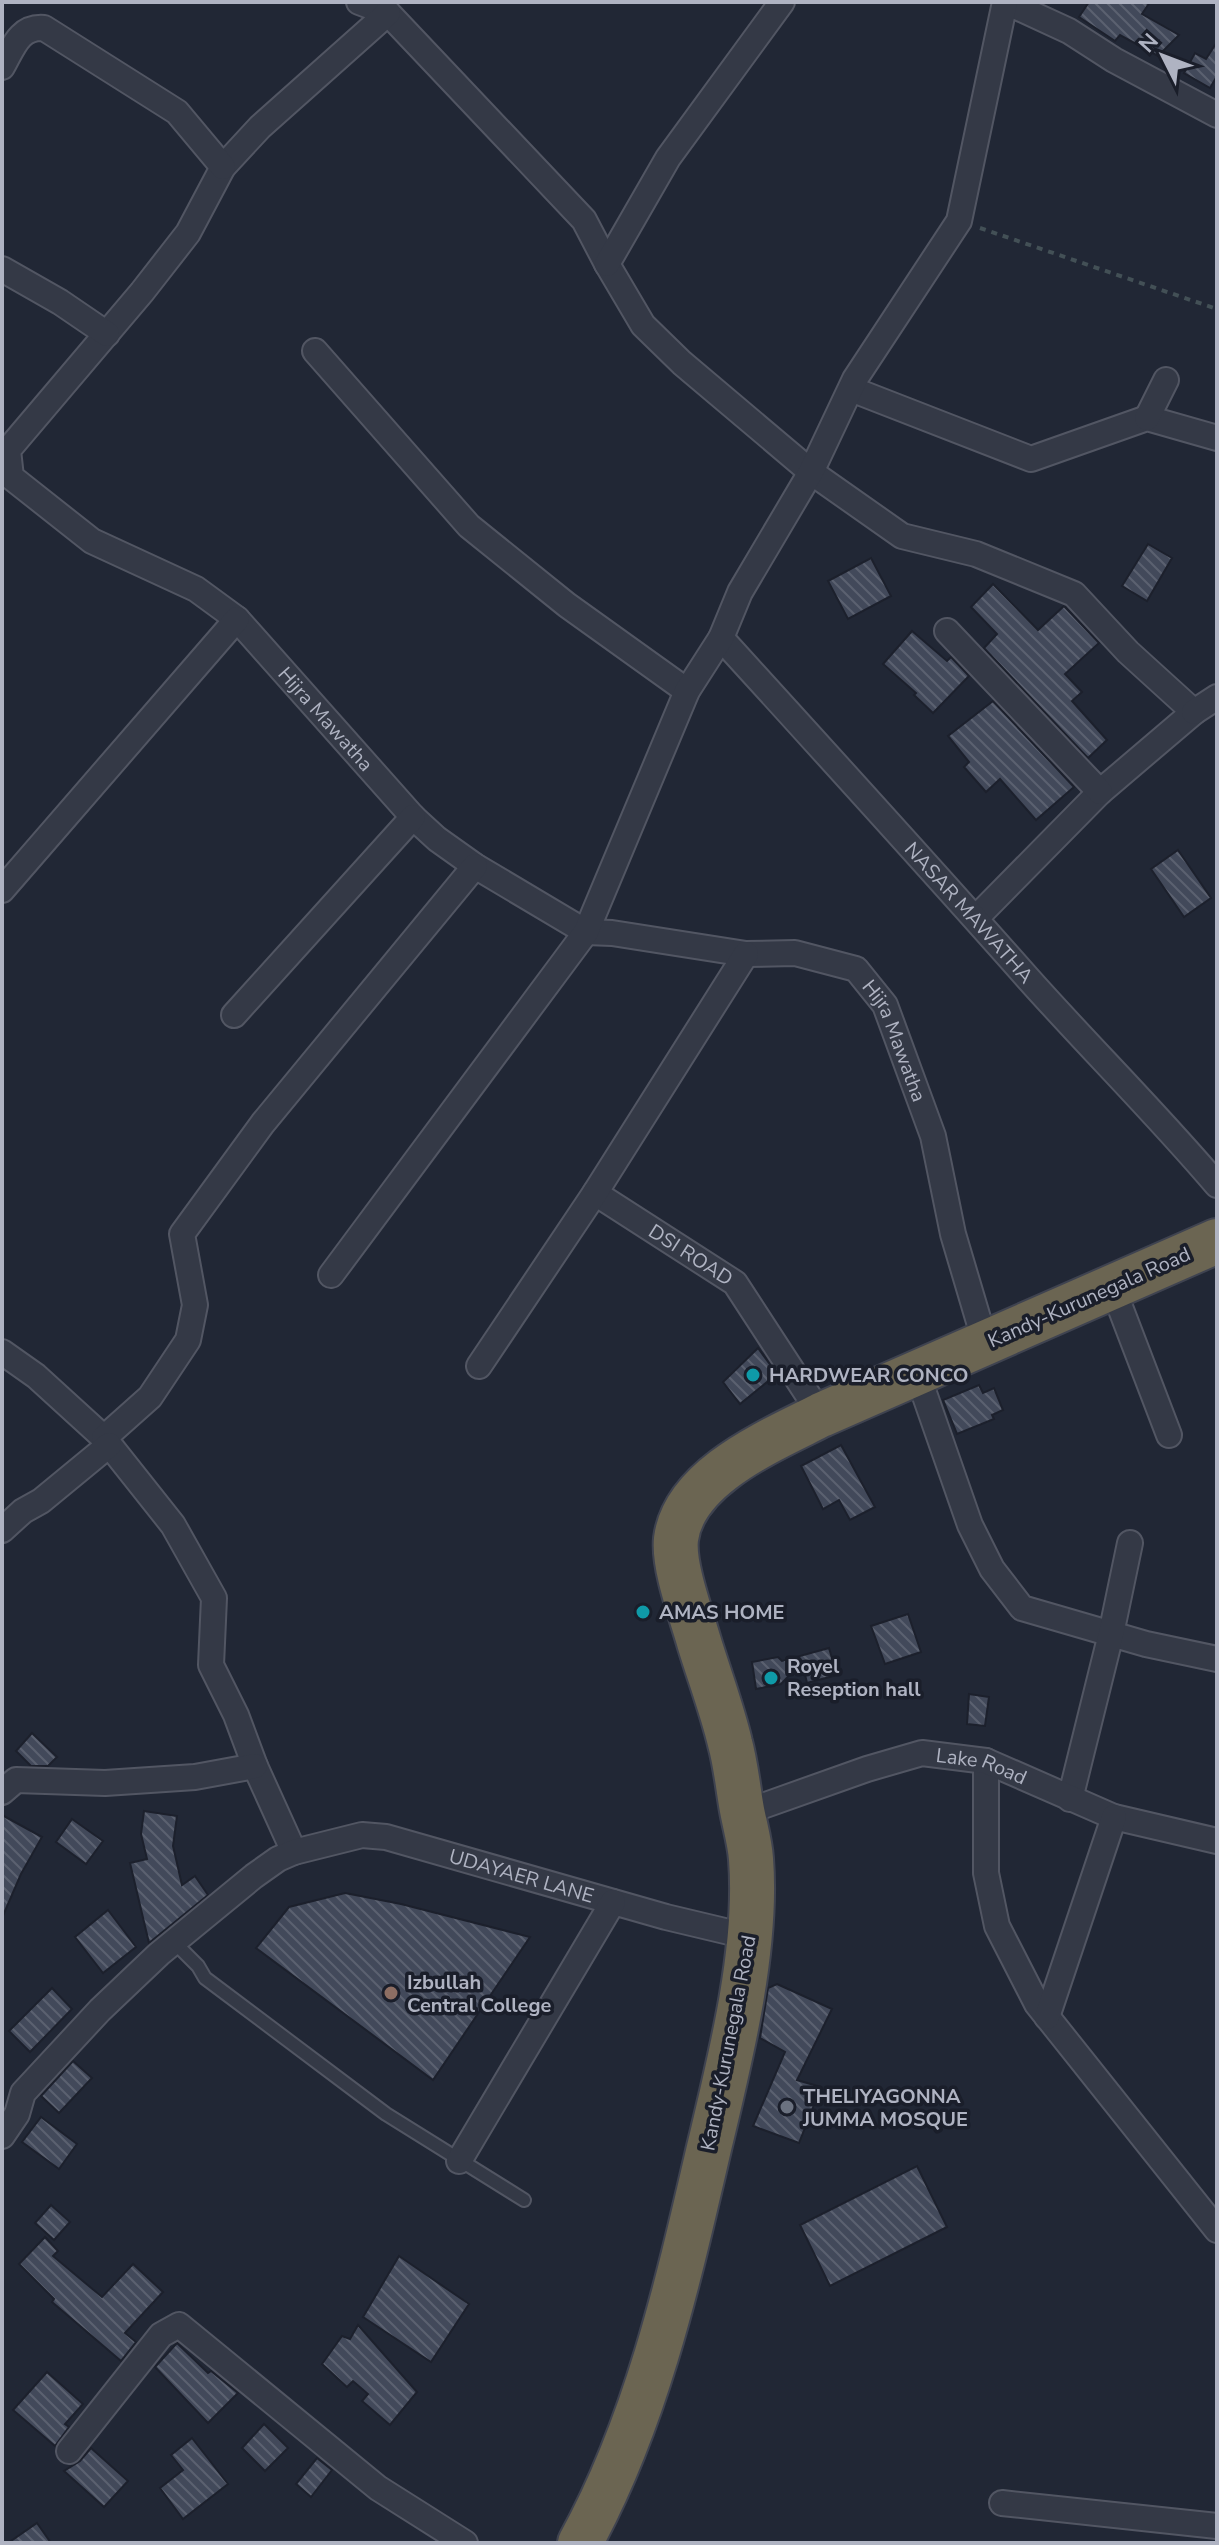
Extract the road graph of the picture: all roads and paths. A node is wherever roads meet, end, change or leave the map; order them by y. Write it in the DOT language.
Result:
graph roads {
  1 [pos="359,2"];
  2 [pos="782,2"];
  3 [pos="1005,2"];
  4 [pos="388,13"];
  5 [pos="2,67"];
  6 [pos="1217,115"];
  7 [pos="223,167"];
  8 [pos="959,221"];
  9 [pos="607,264"];
  10 [pos="2,269"];
  11 [pos="1217,309"];
  12 [pos="107,334"];
  13 [pos="315,351"];
  14 [pos="1166,380"];
  15 [pos="851,389"];
  16 [pos="1147,418"];
  17 [pos="1217,438"];
  18 [pos="811,472"];
  19 [pos="237,619"];
  20 [pos="947,631"];
  21 [pos="721,638"];
  22 [pos="687,691"];
  23 [pos="1217,697"];
  24 [pos="1194,712"];
  25 [pos="1100,792"];
  26 [pos="413,817"];
  27 [pos="475,866"];
  28 [pos="2,890"];
  29 [pos="976,918"];
  30 [pos="586,932"];
  31 [pos="746,954"];
  32 [pos="234,1015"];
  33 [pos="1217,1185"];
  34 [pos="595,1193"];
  35 [pos="1217,1241"];
  36 [pos="331,1275"];
  37 [pos="1112,1286"];
  38 [pos="985,1342"];
  39 [pos="2,1352"];
  40 [pos="479,1366"];
  41 [pos="917,1373"];
  42 [pos="821,1415"];
  43 [pos="1169,1435"];
  44 [pos="106,1442"];
  45 [pos="2,1530"];
  46 [pos="1130,1543"];
  47 [pos="1111,1634"];
  48 [pos="1217,1659"];
  49 [pos="986,1761"];
  50 [pos="255,1766"];
  51 [pos="2,1792"];
  52 [pos="1070,1799"];
  53 [pos="743,1813"];
  54 [pos="1114,1817"];
  55 [pos="1217,1841"];
  56 [pos="294,1852"];
  57 [pos="613,1902"];
  58 [pos="750,1937"];
  59 [pos="174,1942"];
  60 [pos="1047,2017"];
  61 [pos="2,2136"];
  62 [pos="459,2161"];
  63 [pos="524,2200"];
  64 [pos="1217,2230"];
  65 [pos="69,2451"];
  66 [pos="1002,2503"];
  67 [pos="1217,2526"];
  68 [pos="465,2543"];
  69 [pos="580,2543"];
  1 -- 4 [label="street"];
  2 -- 9 [label="street"];
  3 -- 6 [label="street"];
  3 -- 8 [label="street"];
  4 -- 7 [label="street, Hijra Mawatha"];
  4 -- 9 [label="street"];
  5 -- 7 [label="street"];
  7 -- 12 [label="street, Hijra Mawatha"];
  8 -- 11 [label="path"];
  8 -- 15 [label="street"];
  9 -- 18 [label="street"];
  10 -- 12 [label="street"];
  12 -- 19 [label="street, Hijra Mawatha"];
  13 -- 22 [label="street"];
  14 -- 16 [label="street"];
  15 -- 16 [label="street"];
  15 -- 18 [label="street"];
  16 -- 17 [label="street"];
  18 -- 21 [label="street"];
  18 -- 24 [label="street"];
  19 -- 26 [label="street, Hijra Mawatha"];
  19 -- 28 [label="street"];
  20 -- 25 [label="street"];
  21 -- 22 [label="street"];
  21 -- 29 [label="street, NASAR MAWATHA"];
  22 -- 30 [label="street"];
  23 -- 24 [label="street"];
  24 -- 25 [label="street"];
  25 -- 29 [label="street"];
  26 -- 27 [label="street, Hijra Mawatha"];
  26 -- 32 [label="street"];
  27 -- 30 [label="street, Hijra Mawatha"];
  27 -- 44 [label="street"];
  29 -- 33 [label="street, NASAR MAWATHA"];
  30 -- 31 [label="street, Hijra Mawatha"];
  30 -- 36 [label="street"];
  31 -- 34 [label="street"];
  31 -- 38 [label="street, Hijra Mawatha"];
  34 -- 40 [label="street"];
  34 -- 42 [label="street, DSI ROAD"];
  35 -- 37 [label="highway, Kandy-Kurunegala Road"];
  37 -- 38 [label="highway, Kandy-Kurunegala Road"];
  37 -- 43 [label="street"];
  38 -- 41 [label="highway, Kandy-Kurunegala Road"];
  39 -- 44 [label="street"];
  41 -- 42 [label="highway, Kandy-Kurunegala Road"];
  41 -- 47 [label="street"];
  42 -- 53 [label="highway, Kandy-Kurunegala Road"];
  44 -- 45 [label="street"];
  44 -- 50 [label="street"];
  46 -- 47 [label="street"];
  47 -- 48 [label="street"];
  47 -- 52 [label="street"];
  49 -- 52 [label="street, Lake Road"];
  49 -- 53 [label="street, Lake Road"];
  49 -- 60 [label="street"];
  50 -- 51 [label="street"];
  50 -- 56 [label="street"];
  52 -- 54 [label="street, Lake Road"];
  53 -- 58 [label="highway, Kandy-Kurunegala Road"];
  54 -- 55 [label="street, Lake Road"];
  54 -- 60 [label="street"];
  56 -- 57 [label="street, UDAYAER LANE"];
  56 -- 59 [label="street, UDAYAER LANE"];
  57 -- 58 [label="street, UDAYAER LANE"];
  57 -- 62 [label="street"];
  58 -- 69 [label="highway, Kandy-Kurunegala Road"];
  59 -- 61 [label="street, UDAYAER LANE"];
  59 -- 62 [label="lane"];
  60 -- 64 [label="street"];
  62 -- 63 [label="lane"];
  65 -- 68 [label="street"];
  66 -- 67 [label="street"];
}
